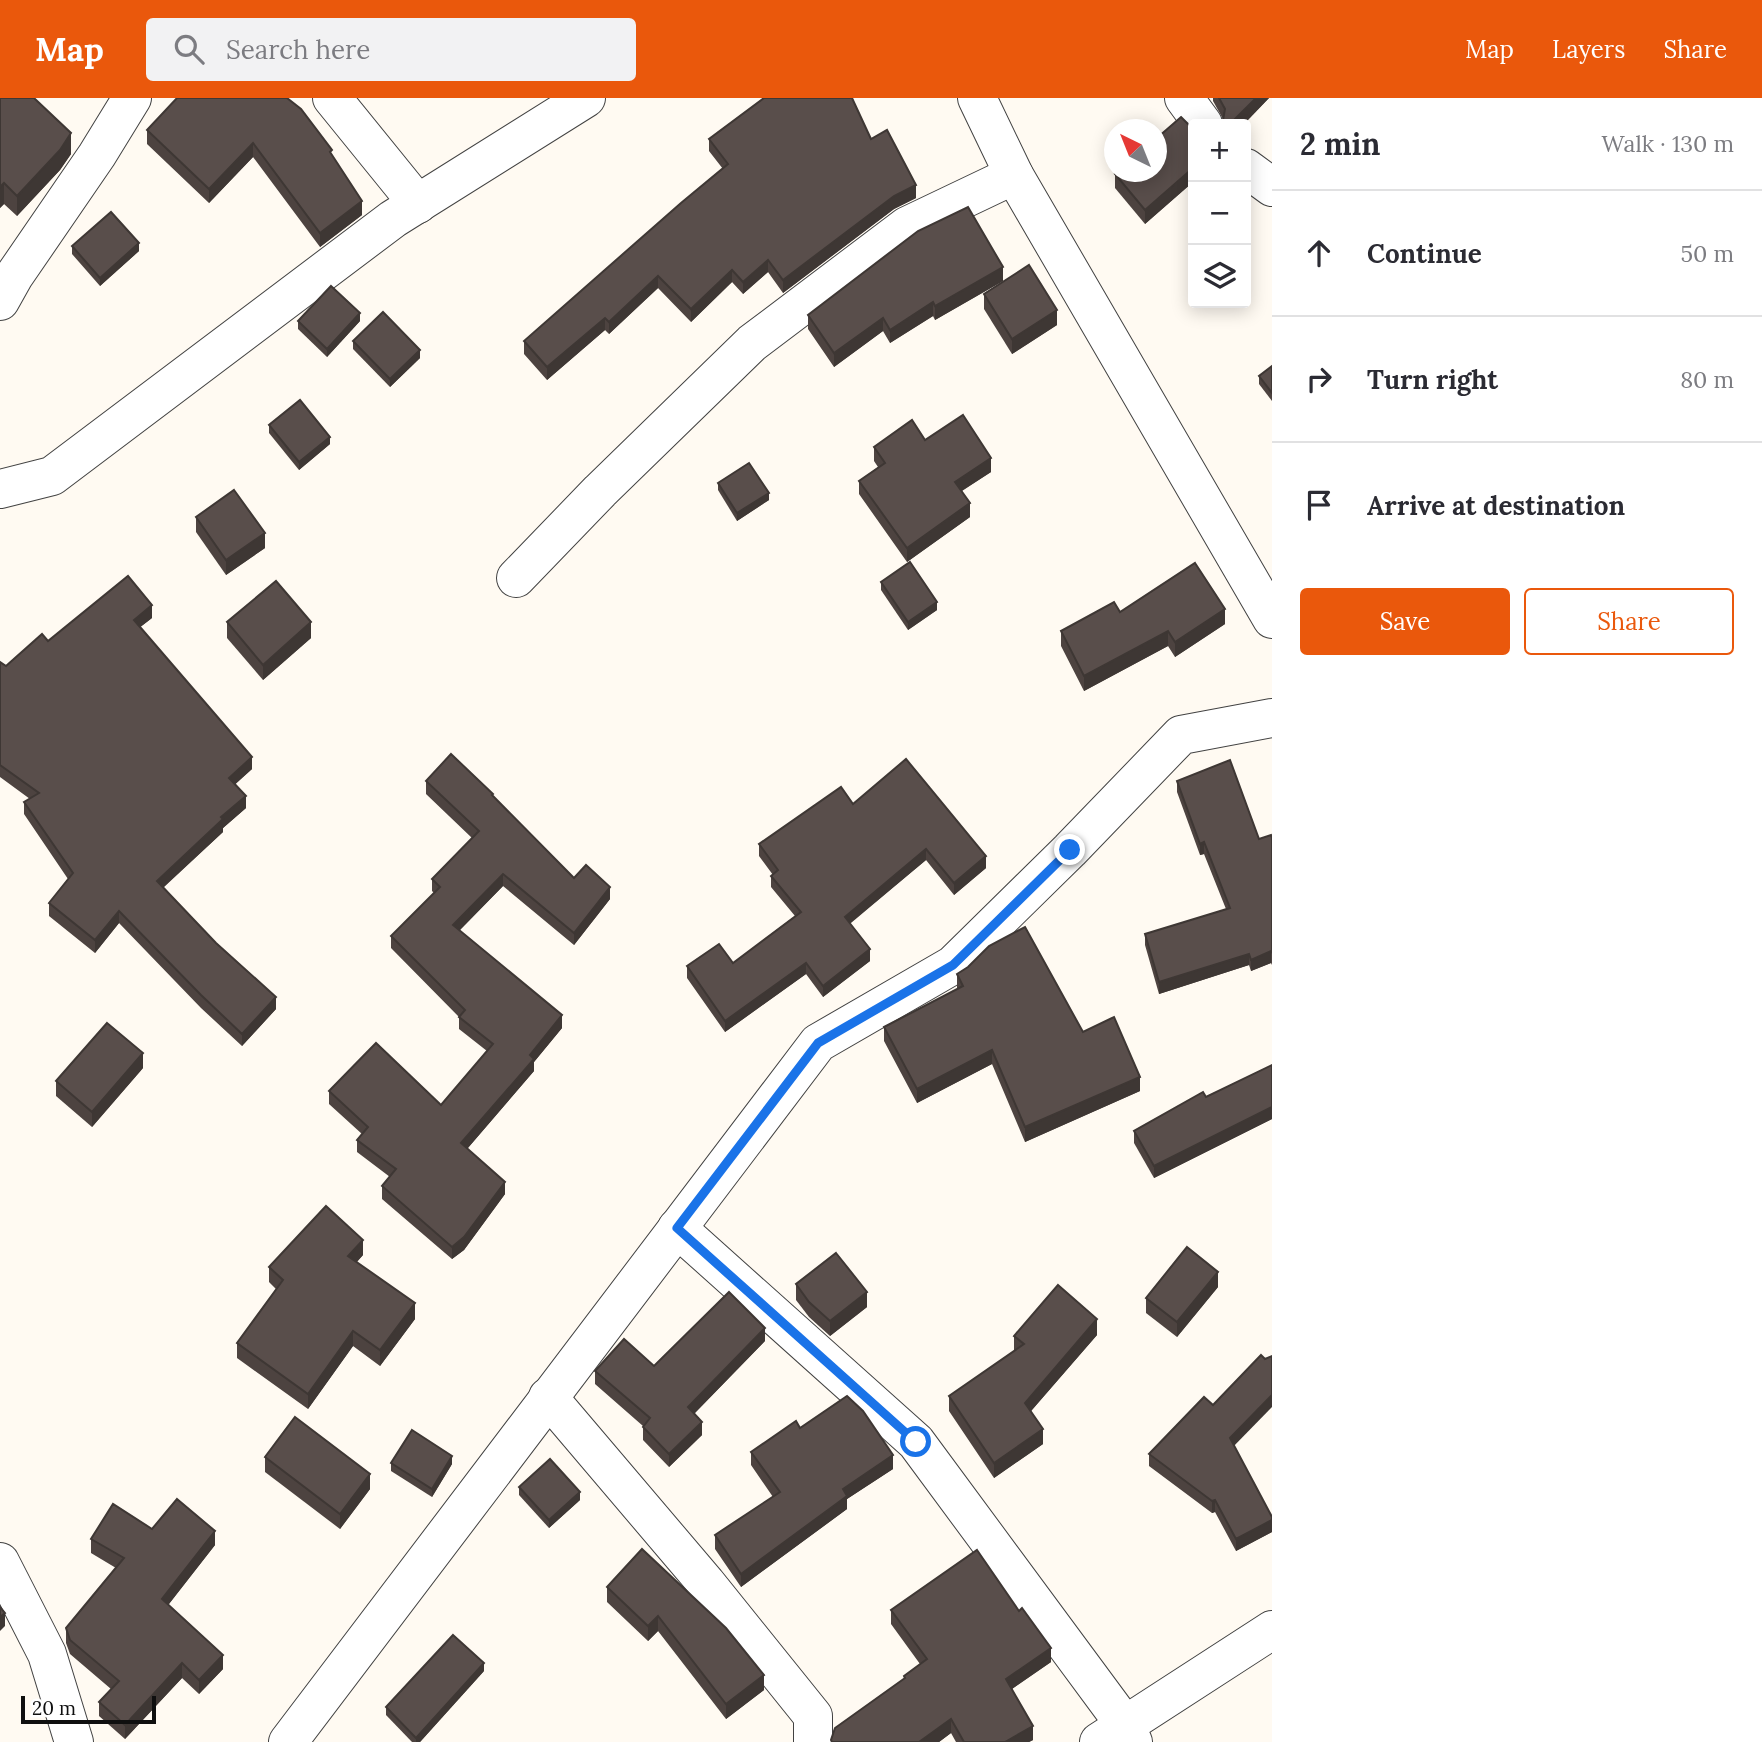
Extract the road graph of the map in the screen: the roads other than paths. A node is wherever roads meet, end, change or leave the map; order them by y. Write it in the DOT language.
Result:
graph roads {
  1 [pos="132,98"];
  2 [pos="332,98"];
  3 [pos="586,98"];
  4 [pos="977,98"];
  5 [pos="1184,98"];
  6 [pos="1199,119"];
  7 [pos="1251,172"];
  8 [pos="1014,175"];
  9 [pos="1272,187"];
  10 [pos="418,204"];
  11 [pos="0,302"];
  12 [pos="0,489"];
  13 [pos="516,578"];
  14 [pos="1272,620"];
  15 [pos="1272,718"];
  16 [pos="677,1228"];
  17 [pos="548,1397"];
  18 [pos="0,1562"];
  19 [pos="1272,1630"];
  20 [pos="1119,1736"];
  21 [pos="74,1742"];
  22 [pos="288,1742"];
  23 [pos="813,1742"];
  1 -- 11 [label="street"];
  2 -- 10 [label="street"];
  3 -- 10 [label="street"];
  4 -- 8 [label="street"];
  5 -- 6 [label="street"];
  7 -- 9 [label="street"];
  8 -- 13 [label="street"];
  8 -- 14 [label="street"];
  10 -- 12 [label="street"];
  15 -- 16 [label="street"];
  16 -- 17 [label="street"];
  16 -- 20 [label="street"];
  17 -- 22 [label="street"];
  17 -- 23 [label="street"];
  18 -- 21 [label="street"];
  19 -- 20 [label="street"];
}
